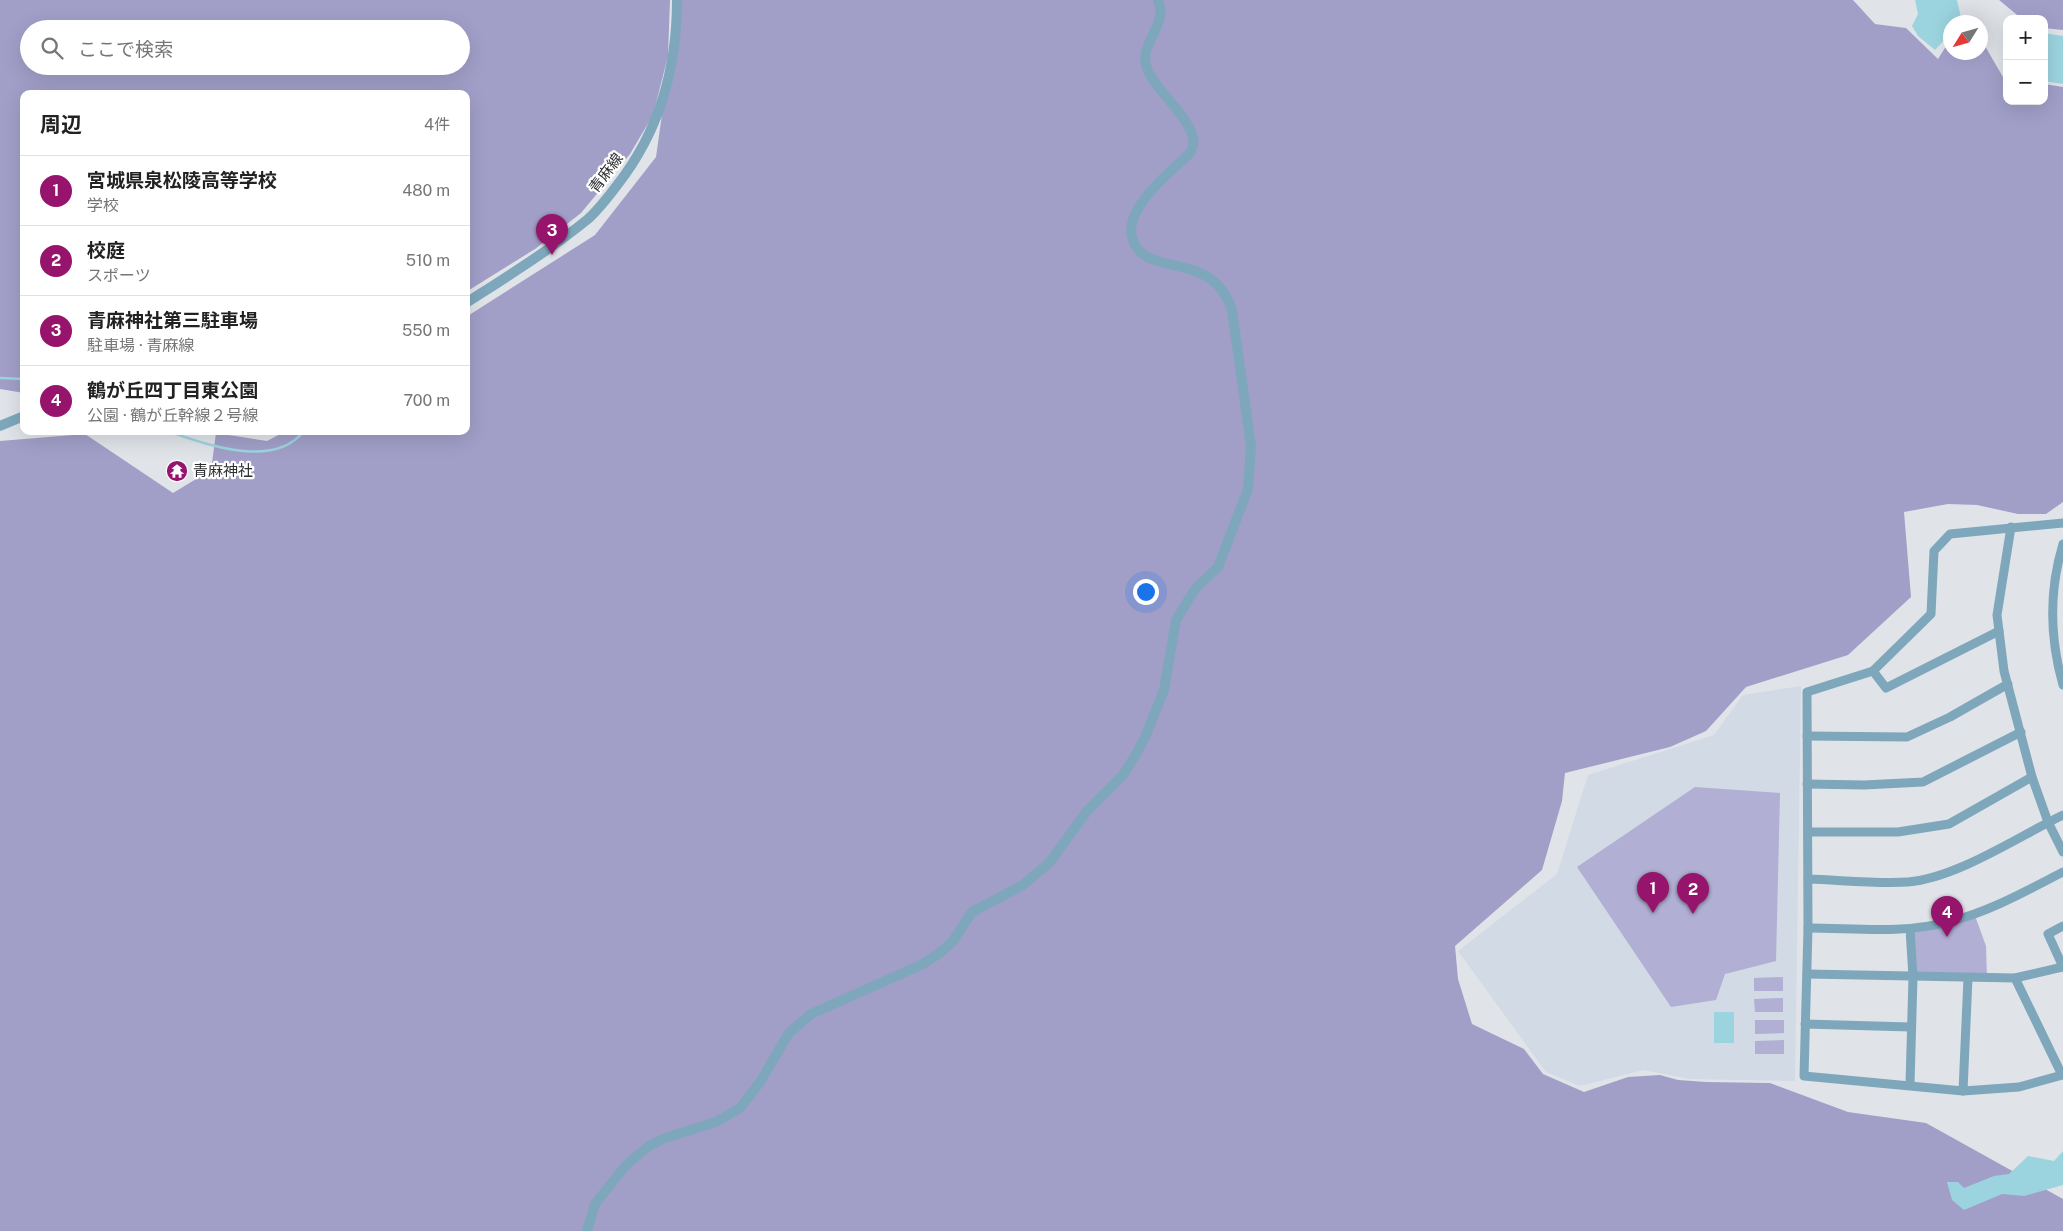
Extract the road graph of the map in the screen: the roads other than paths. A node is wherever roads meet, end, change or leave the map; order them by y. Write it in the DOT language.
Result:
graph roads {
  1 [pos="677,0"];
  2 [pos="1158,0"];
  3 [pos="470,300"];
  4 [pos="20,418"];
  5 [pos="0,426"];
  6 [pos="2063,523"];
  7 [pos="2011,527"];
  8 [pos="2063,544"];
  9 [pos="1999,630"];
  10 [pos="1873,671"];
  11 [pos="2008,684"];
  12 [pos="2063,685"];
  13 [pos="2021,732"];
  14 [pos="1807,736"];
  15 [pos="2032,777"];
  16 [pos="1807,784"];
  17 [pos="2063,815"];
  18 [pos="2048,822"];
  19 [pos="1808,832"];
  20 [pos="2063,852"];
  21 [pos="2063,872"];
  22 [pos="1808,879"];
  23 [pos="2063,926"];
  24 [pos="1808,928"];
  25 [pos="1910,929"];
  26 [pos="2063,967"];
  27 [pos="1807,974"];
  28 [pos="1913,977"];
  29 [pos="1968,978"];
  30 [pos="2015,978"];
  31 [pos="1805,1024"];
  32 [pos="1911,1027"];
  33 [pos="2063,1075"];
  34 [pos="1910,1084"];
  35 [pos="1963,1091"];
  36 [pos="586,1231"];
  1 -- 3 [label="street, 青麻線"];
  2 -- 36 [label="street"];
  4 -- 5 [label="street"];
  6 -- 7 [label="street"];
  7 -- 9 [label="street"];
  7 -- 10 [label="street"];
  8 -- 12 [label="street"];
  9 -- 10 [label="street"];
  9 -- 11 [label="street"];
  10 -- 14 [label="street"];
  11 -- 13 [label="street"];
  11 -- 14 [label="street"];
  13 -- 15 [label="street"];
  13 -- 16 [label="street"];
  14 -- 16 [label="street"];
  15 -- 18 [label="street"];
  15 -- 19 [label="street"];
  16 -- 19 [label="street"];
  17 -- 18 [label="street"];
  18 -- 20 [label="street"];
  18 -- 22 [label="street"];
  19 -- 22 [label="street"];
  21 -- 25 [label="street"];
  22 -- 24 [label="street"];
  23 -- 26 [label="street"];
  24 -- 25 [label="street"];
  24 -- 27 [label="street"];
  25 -- 28 [label="street"];
  26 -- 30 [label="street"];
  27 -- 28 [label="street"];
  27 -- 31 [label="street"];
  28 -- 29 [label="street"];
  28 -- 32 [label="street"];
  29 -- 30 [label="street"];
  29 -- 35 [label="street"];
  30 -- 33 [label="street"];
  31 -- 32 [label="street"];
  31 -- 34 [label="street"];
  32 -- 34 [label="street"];
  33 -- 35 [label="street"];
  34 -- 35 [label="street"];
}
